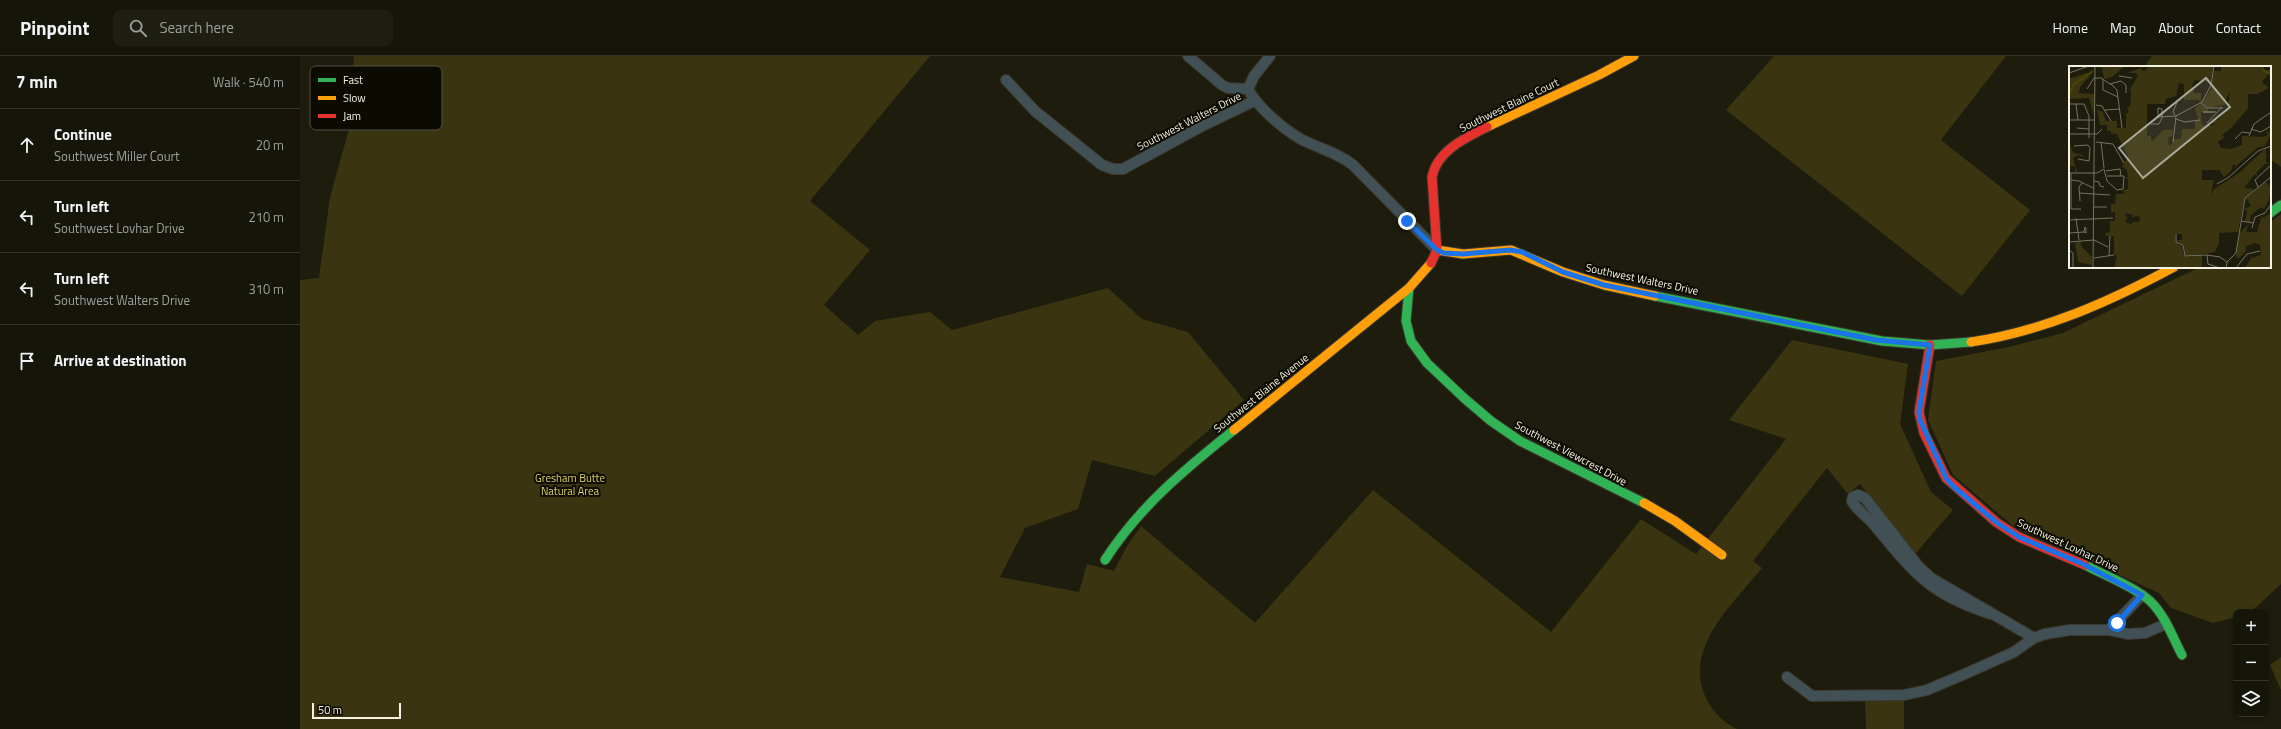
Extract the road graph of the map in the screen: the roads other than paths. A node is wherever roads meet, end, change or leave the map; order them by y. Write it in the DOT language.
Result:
graph roads {
  1 [pos="1188,56"];
  2 [pos="1270,56"];
  3 [pos="1634,56"];
  4 [pos="1006,80"];
  5 [pos="1248,89"];
  6 [pos="1254,101"];
  7 [pos="2281,205"];
  8 [pos="2271,212"];
  9 [pos="1437,250"];
  10 [pos="2172,268"];
  11 [pos="1409,288"];
  12 [pos="1930,345"];
  13 [pos="1722,555"];
  14 [pos="1105,560"];
  15 [pos="2142,595"];
  16 [pos="1991,614"];
  17 [pos="2166,624"];
  18 [pos="2110,630"];
  19 [pos="2034,638"];
  20 [pos="2182,655"];
  21 [pos="1786,677"];
  1 -- 5 [label="street"];
  2 -- 5 [label="street"];
  3 -- 9 [label="street, Southwest Blaine Court"];
  4 -- 6 [label="street, Southwest Walters Drive"];
  5 -- 6 [label="street"];
  6 -- 9 [label="street, Southwest Walters Drive"];
  7 -- 8 [label="street"];
  9 -- 11 [label="street, Southwest Blaine Avenue"];
  9 -- 12 [label="street, Southwest Walters Drive"];
  10 -- 12 [label="street, Southwest Walters Drive"];
  11 -- 13 [label="street, Southwest Viewcrest Drive"];
  11 -- 14 [label="street, Southwest Blaine Avenue"];
  12 -- 15 [label="street, Southwest Lovhar Drive"];
  15 -- 17 [label="street, Southwest Lovhar Drive"];
  15 -- 18 [label="street"];
  16 -- 16 [label="street"];
  16 -- 19 [label="street"];
  17 -- 18 [label="street"];
  17 -- 20 [label="street, Southwest Lovhar Drive"];
  18 -- 19 [label="street"];
  19 -- 21 [label="street"];
}
